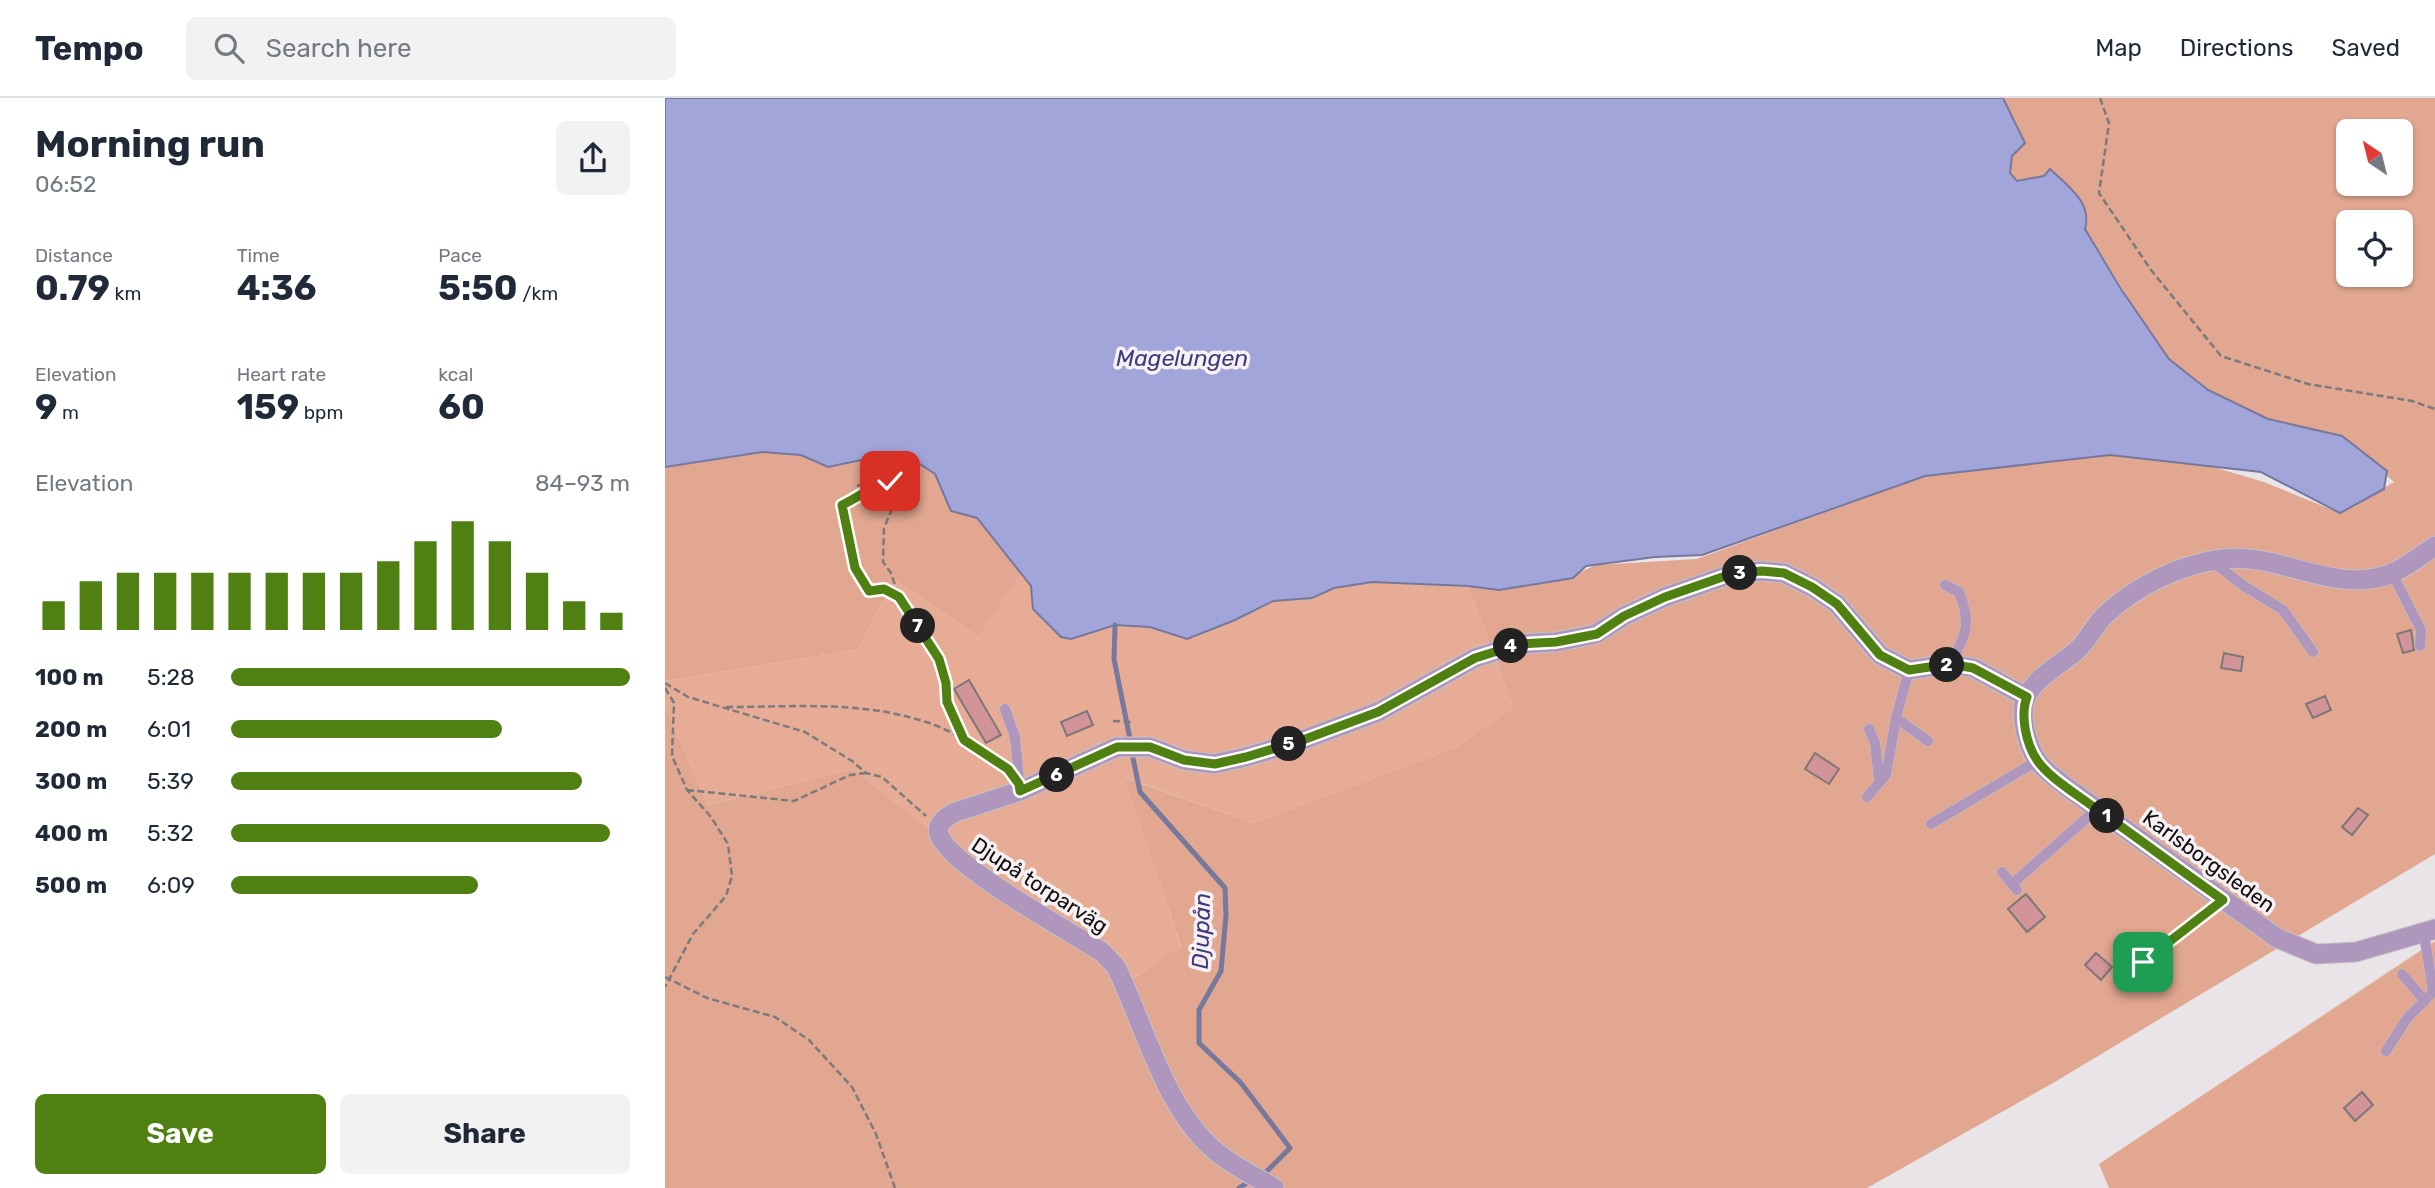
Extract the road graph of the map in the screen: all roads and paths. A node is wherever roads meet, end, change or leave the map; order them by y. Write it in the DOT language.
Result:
graph roads {
  1 [pos="2101,98"];
  2 [pos="2435,409"];
  3 [pos="885,478"];
  4 [pos="867,483"];
  5 [pos="857,486"];
  6 [pos="868,488"];
  7 [pos="907,488"];
  8 [pos="899,501"];
  9 [pos="2435,546"];
  10 [pos="2213,562"];
  11 [pos="2392,573"];
  12 [pos="1945,585"];
  13 [pos="899,597"];
  14 [pos="2420,646"];
  15 [pos="2313,652"];
  16 [pos="1950,664"];
  17 [pos="1909,670"];
  18 [pos="665,685"];
  19 [pos="2027,697"];
  20 [pos="726,707"];
  21 [pos="1005,709"];
  22 [pos="1896,718"];
  23 [pos="1113,721"];
  24 [pos="1133,722"];
  25 [pos="1869,729"];
  26 [pos="964,740"];
  27 [pos="1928,741"];
  28 [pos="2037,761"];
  29 [pos="866,773"];
  30 [pos="1879,780"];
  31 [pos="1019,787"];
  32 [pos="687,790"];
  33 [pos="1867,797"];
  34 [pos="2097,809"];
  35 [pos="1931,824"];
  36 [pos="939,827"];
  37 [pos="2002,873"];
  38 [pos="2223,900"];
  39 [pos="2430,931"];
  40 [pos="2143,962"];
  41 [pos="2402,974"];
  42 [pos="667,978"];
  43 [pos="665,987"];
  44 [pos="2425,1000"];
  45 [pos="2386,1051"];
  46 [pos="895,1188"];
  47 [pos="1275,1188"];
  1 -- 2 [label="path"];
  3 -- 4 [label="path"];
  4 -- 5 [label="path"];
  4 -- 6 [label="path"];
  6 -- 7 [label="path"];
  6 -- 13 [label="path"];
  8 -- 13 [label="path"];
  9 -- 11 [label="street"];
  10 -- 11 [label="street"];
  10 -- 15 [label="lane"];
  10 -- 19 [label="street"];
  11 -- 14 [label="lane"];
  12 -- 16 [label="lane"];
  13 -- 26 [label="path"];
  16 -- 17 [label="street"];
  16 -- 19 [label="street"];
  17 -- 22 [label="lane"];
  17 -- 31 [label="street, Djupå torparväg"];
  18 -- 20 [label="path"];
  18 -- 32 [label="path"];
  19 -- 28 [label="street"];
  20 -- 26 [label="path"];
  20 -- 29 [label="path"];
  21 -- 31 [label="lane"];
  22 -- 27 [label="lane"];
  22 -- 30 [label="lane"];
  23 -- 24 [label="path"];
  25 -- 30 [label="lane"];
  26 -- 31 [label="path"];
  28 -- 34 [label="street, Karlsborgsleden"];
  28 -- 35 [label="lane"];
  29 -- 32 [label="path"];
  29 -- 36 [label="path"];
  30 -- 33 [label="lane"];
  31 -- 36 [label="street, Djupå torparväg"];
  32 -- 42 [label="path"];
  34 -- 37 [label="lane"];
  34 -- 38 [label="street, Karlsborgsleden"];
  36 -- 47 [label="street, Djupå torparväg"];
  38 -- 39 [label="street, Karlsborgsleden"];
  38 -- 40 [label="lane"];
  39 -- 44 [label="lane"];
  41 -- 44 [label="lane"];
  42 -- 43 [label="path"];
  42 -- 46 [label="path"];
  44 -- 45 [label="lane"];
}
